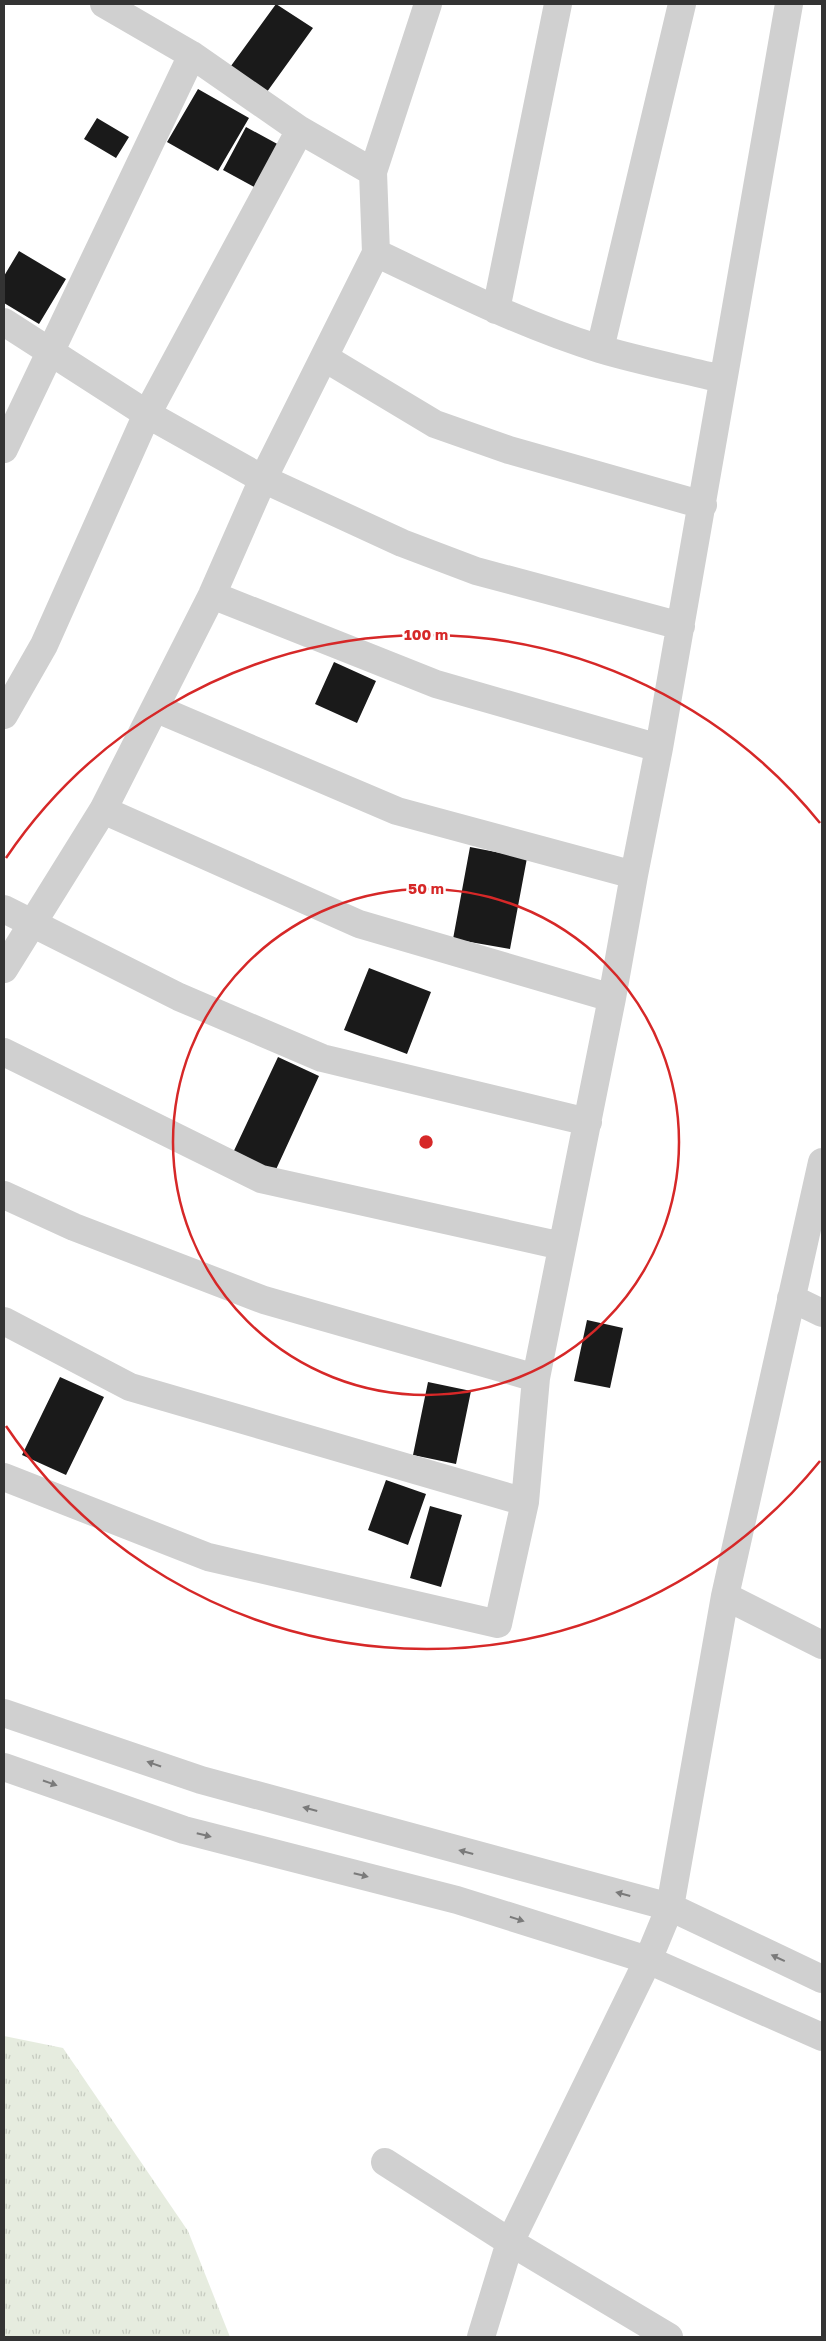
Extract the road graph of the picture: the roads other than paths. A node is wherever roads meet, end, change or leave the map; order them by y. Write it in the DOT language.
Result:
graph roads {
  1 [pos="104,4"];
  2 [pos="428,4"];
  3 [pos="558,4"];
  4 [pos="682,4"];
  5 [pos="789,4"];
  6 [pos="192,56"];
  7 [pos="300,130"];
  8 [pos="373,172"];
  9 [pos="376,253"];
  10 [pos="496,310"];
  11 [pos="4,322"];
  12 [pos="600,349"];
  13 [pos="49,353"];
  14 [pos="325,358"];
  15 [pos="722,379"];
  16 [pos="147,414"];
  17 [pos="4,449"];
  18 [pos="263,479"];
  19 [pos="703,505"];
  20 [pos="212,595"];
  21 [pos="681,626"];
  22 [pos="155,708"];
  23 [pos="4,716"];
  24 [pos="659,748"];
  25 [pos="103,810"];
  26 [pos="634,875"];
  27 [pos="4,909"];
  28 [pos="32,924"];
  29 [pos="4,969"];
  30 [pos="612,998"];
  31 [pos="4,1052"];
  32 [pos="588,1122"];
  33 [pos="822,1162"];
  34 [pos="4,1195"];
  35 [pos="562,1246"];
  36 [pos="791,1298"];
  37 [pos="822,1313"];
  38 [pos="4,1321"];
  39 [pos="536,1378"];
  40 [pos="4,1476"];
  41 [pos="524,1502"];
  42 [pos="725,1596"];
  43 [pos="822,1646"];
  44 [pos="4,1713"];
  45 [pos="4,1767"];
  46 [pos="670,1907"];
  47 [pos="648,1960"];
  48 [pos="822,1979"];
  49 [pos="822,2037"];
  50 [pos="385,2162"];
  51 [pos="510,2242"];
  52 [pos="481,2337"];
  53 [pos="669,2337"];
  1 -- 6 [label="street"];
  2 -- 8 [label="street"];
  3 -- 10 [label="street"];
  4 -- 12 [label="street"];
  5 -- 15 [label="street"];
  6 -- 7 [label="street"];
  6 -- 13 [label="street"];
  7 -- 8 [label="street"];
  7 -- 16 [label="street"];
  8 -- 9 [label="street"];
  9 -- 10 [label="street"];
  9 -- 14 [label="street"];
  10 -- 12 [label="street"];
  11 -- 13 [label="street"];
  12 -- 15 [label="street"];
  13 -- 16 [label="street"];
  13 -- 17 [label="street"];
  14 -- 18 [label="street"];
  14 -- 19 [label="street"];
  15 -- 19 [label="street"];
  16 -- 18 [label="street"];
  16 -- 23 [label="street"];
  18 -- 20 [label="street"];
  18 -- 21 [label="street"];
  19 -- 21 [label="street"];
  20 -- 22 [label="street"];
  20 -- 24 [label="street"];
  21 -- 24 [label="street"];
  22 -- 25 [label="street"];
  22 -- 26 [label="street"];
  24 -- 26 [label="street"];
  25 -- 28 [label="street"];
  25 -- 30 [label="street"];
  26 -- 30 [label="street"];
  27 -- 28 [label="street"];
  28 -- 29 [label="street"];
  28 -- 32 [label="street"];
  30 -- 32 [label="street"];
  31 -- 35 [label="street"];
  32 -- 35 [label="street"];
  33 -- 36 [label="street"];
  34 -- 39 [label="street"];
  35 -- 39 [label="street"];
  36 -- 37 [label="street"];
  36 -- 42 [label="street"];
  38 -- 41 [label="street"];
  39 -- 41 [label="street"];
  40 -- 41 [label="street"];
  42 -- 43 [label="street"];
  42 -- 46 [label="street"];
  46 -- 44 [label="street, one-way"];
  45 -- 47 [label="street, one-way"];
  46 -- 47 [label="street"];
  48 -- 46 [label="street, one-way"];
  47 -- 49 [label="street"];
  47 -- 51 [label="street"];
  50 -- 51 [label="street"];
  51 -- 52 [label="street"];
  51 -- 53 [label="street"];
}
